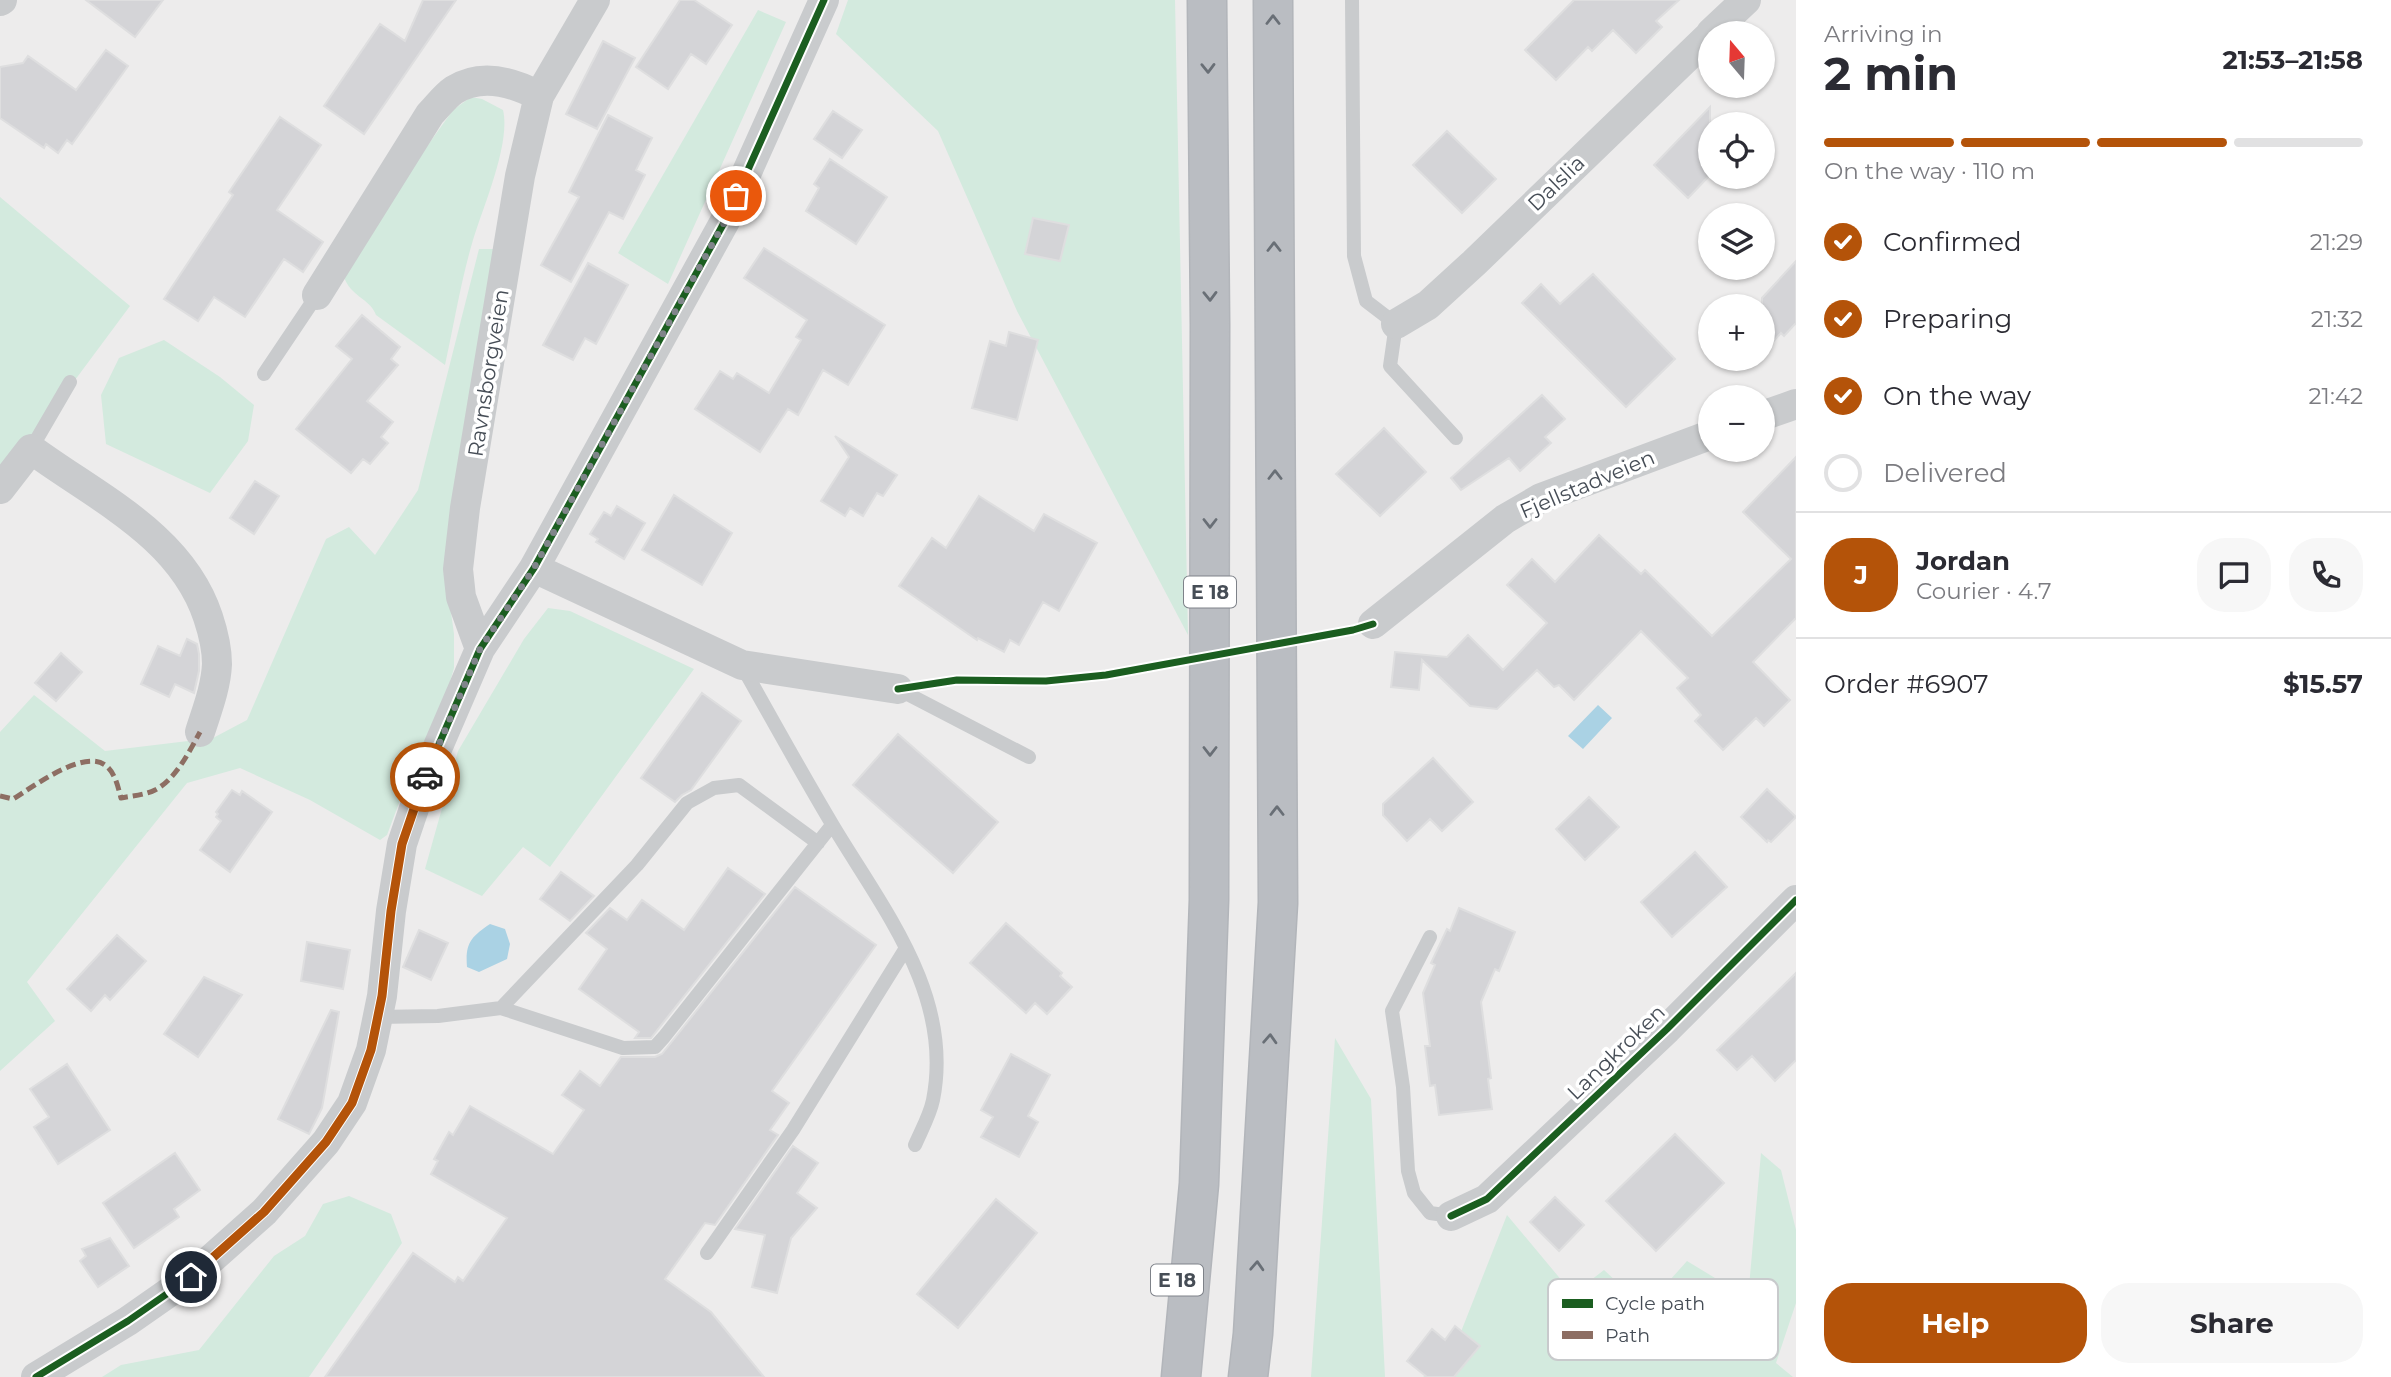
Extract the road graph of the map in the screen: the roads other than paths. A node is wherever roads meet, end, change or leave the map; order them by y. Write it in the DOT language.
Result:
graph roads {
  1 [pos="595,0"];
  2 [pos="824,0"];
  3 [pos="1207,0"];
  4 [pos="1273,0"];
  5 [pos="1352,0"];
  6 [pos="1746,0"];
  7 [pos="1724,21"];
  8 [pos="1698,47"];
  9 [pos="539,96"];
  10 [pos="317,295"];
  11 [pos="1396,324"];
  12 [pos="264,374"];
  13 [pos="70,382"];
  14 [pos="1796,404"];
  15 [pos="1775,411"];
  16 [pos="1456,438"];
  17 [pos="1698,439"];
  18 [pos="30,449"];
  19 [pos="0,489"];
  20 [pos="534,568"];
  21 [pos="1373,624"];
  22 [pos="480,649"];
  23 [pos="742,665"];
  24 [pos="898,689"];
  25 [pos="200,732"];
  26 [pos="1029,757"];
  27 [pos="832,825"];
  28 [pos="818,843"];
  29 [pos="1796,901"];
  30 [pos="1430,937"];
  31 [pos="906,948"];
  32 [pos="501,1008"];
  33 [pos="377,1017"];
  34 [pos="915,1145"];
  35 [pos="1199,1184"];
  36 [pos="1451,1216"];
  37 [pos="707,1253"];
  38 [pos="1252,1334"];
  39 [pos="36,1377"];
  40 [pos="1156,1377"];
  41 [pos="1181,1377"];
  42 [pos="1248,1377"];
  43 [pos="1269,1377"];
  1 -- 9 [label="street, Ravnsborgveien"];
  2 -- 20 [label="street"];
  3 -- 35 [label="highway, E 18, one-way"];
  38 -- 4 [label="highway, one-way"];
  5 -- 11 [label="lane"];
  6 -- 7 [label="street, Dalslia"];
  8 -- 11 [label="street, Dalslia"];
  9 -- 10 [label="street"];
  9 -- 22 [label="street, Ravnsborgveien"];
  10 -- 12 [label="lane"];
  11 -- 16 [label="lane"];
  13 -- 18 [label="lane"];
  14 -- 15 [label="street"];
  17 -- 21 [label="street, Fjellstadveien"];
  18 -- 19 [label="street"];
  18 -- 25 [label="street"];
  20 -- 22 [label="street"];
  20 -- 23 [label="street"];
  22 -- 33 [label="street"];
  23 -- 24 [label="street"];
  23 -- 27 [label="lane"];
  24 -- 26 [label="lane"];
  27 -- 28 [label="lane"];
  27 -- 31 [label="lane"];
  28 -- 32 [label="lane"];
  28 -- 32 [label="lane"];
  29 -- 36 [label="street, Langkroken"];
  30 -- 36 [label="lane"];
  31 -- 34 [label="lane"];
  31 -- 37 [label="lane"];
  32 -- 33 [label="lane"];
  33 -- 39 [label="street"];
  35 -- 40 [label="highway, E 18"];
  35 -- 41 [label="highway, E 18"];
  38 -- 42 [label="highway"];
  38 -- 43 [label="highway"];
}
